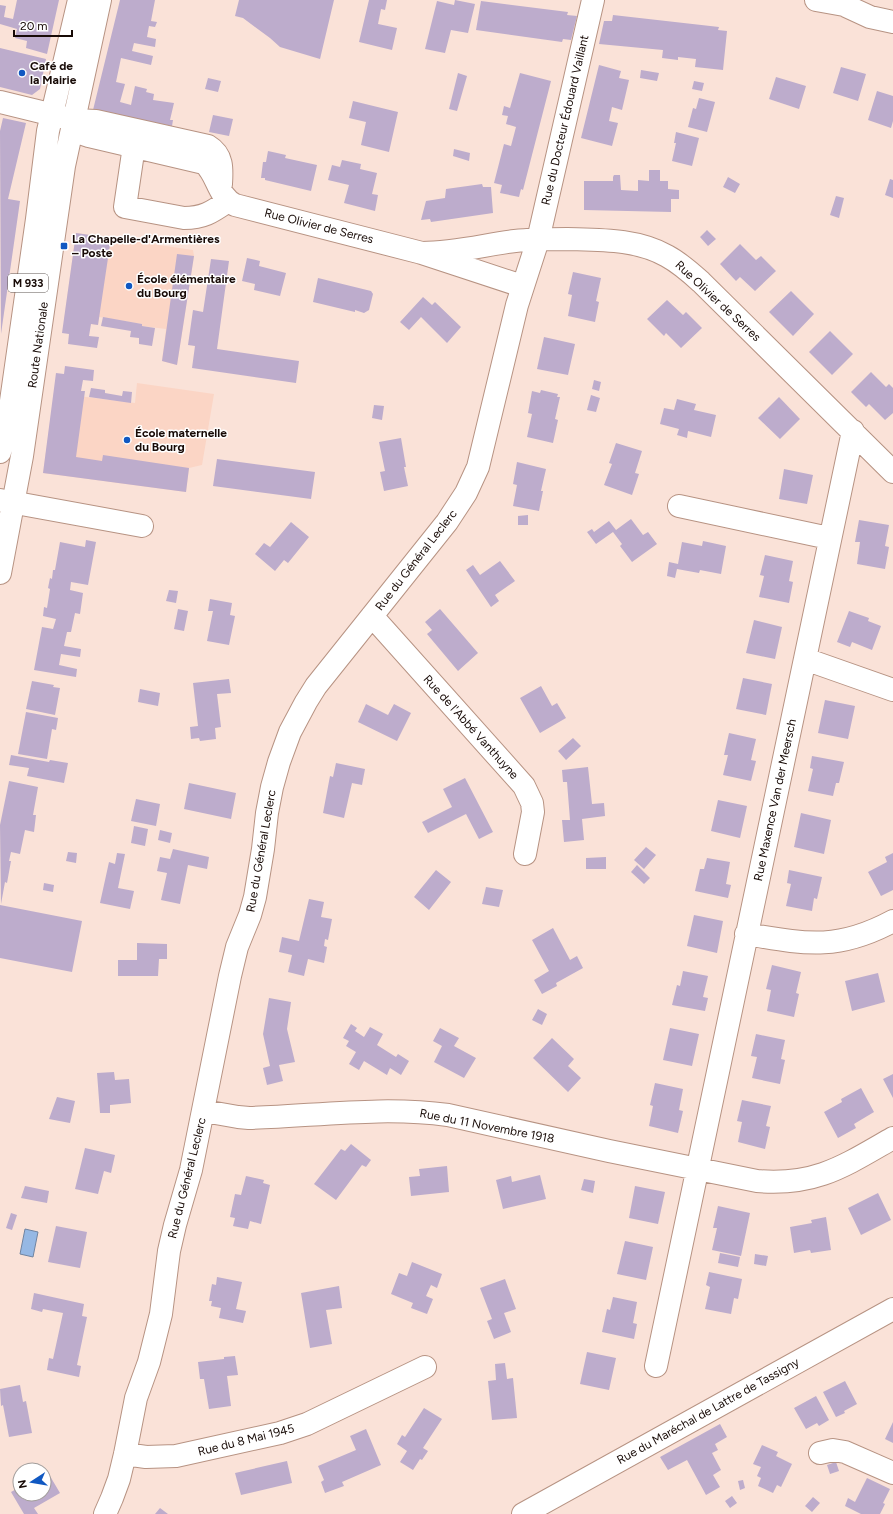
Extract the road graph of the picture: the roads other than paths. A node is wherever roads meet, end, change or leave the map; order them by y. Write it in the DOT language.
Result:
graph roads {
  1 [pos="79,0"];
  2 [pos="100,0"];
  3 [pos="593,0"];
  4 [pos="816,0"];
  5 [pos="864,6"];
  6 [pos="893,22"];
  7 [pos="0,102"];
  8 [pos="52,114"];
  9 [pos="74,120"];
  10 [pos="136,138"];
  11 [pos="224,196"];
  12 [pos="538,240"];
  13 [pos="422,253"];
  14 [pos="522,286"];
  15 [pos="853,431"];
  16 [pos="0,452"];
  17 [pos="893,472"];
  18 [pos="7,501"];
  19 [pos="678,506"];
  20 [pos="142,526"];
  21 [pos="829,538"];
  22 [pos="0,573"];
  23 [pos="372,616"];
  24 [pos="805,659"];
  25 [pos="893,690"];
  26 [pos="525,854"];
  27 [pos="893,921"];
  28 [pos="746,934"];
  29 [pos="204,1111"];
  30 [pos="893,1138"];
  31 [pos="697,1169"];
  32 [pos="893,1309"];
  33 [pos="656,1366"];
  34 [pos="425,1367"];
  35 [pos="820,1453"];
  36 [pos="125,1454"];
  37 [pos="893,1474"];
  38 [pos="104,1514"];
  39 [pos="524,1514"];
  1 -- 8 [label="street, Route Nationale / M 933"];
  2 -- 9 [label="street, Route Nationale / M 933"];
  3 -- 12 [label="street, Rue du Docteur Édouard Vaillant"];
  4 -- 5 [label="street"];
  5 -- 6 [label="street"];
  7 -- 8 [label="street"];
  8 -- 9 [label="street"];
  8 -- 16 [label="street, Route Nationale / M 933"];
  9 -- 10 [label="street"];
  9 -- 18 [label="street, Route Nationale / M 933"];
  10 -- 11 [label="street"];
  10 -- 11 [label="street"];
  11 -- 13 [label="street, Rue Olivier de Serres"];
  12 -- 13 [label="street, Rue Olivier de Serres"];
  12 -- 14 [label="street, Rue du Général Leclerc"];
  12 -- 15 [label="street, Rue Olivier de Serres"];
  13 -- 14 [label="street, Rue Olivier de Serres"];
  14 -- 23 [label="street, Rue du Général Leclerc"];
  15 -- 17 [label="street, Rue Olivier de Serres"];
  15 -- 21 [label="street, Rue Maxence Van der Meersch"];
  18 -- 20 [label="street"];
  18 -- 22 [label="street, Route Nationale / M 933"];
  19 -- 21 [label="street"];
  21 -- 24 [label="street, Rue Maxence Van der Meersch"];
  23 -- 26 [label="street, Rue de l'Abbé Vanthuyne"];
  23 -- 29 [label="street, Rue du Général Leclerc"];
  24 -- 25 [label="street"];
  24 -- 28 [label="street, Rue Maxence Van der Meersch"];
  27 -- 28 [label="street"];
  28 -- 31 [label="street, Rue Maxence Van der Meersch"];
  29 -- 31 [label="street, Rue du 11 Novembre 1918"];
  29 -- 36 [label="street, Rue du Général Leclerc"];
  30 -- 31 [label="street, Rue du 11 Novembre 1918"];
  31 -- 33 [label="street"];
  32 -- 39 [label="street, Rue du Maréchal de Lattre de Tassigny"];
  34 -- 36 [label="street, Rue du 8 Mai 1945"];
  35 -- 37 [label="street"];
  36 -- 38 [label="street, Rue du Général Leclerc"];
}
